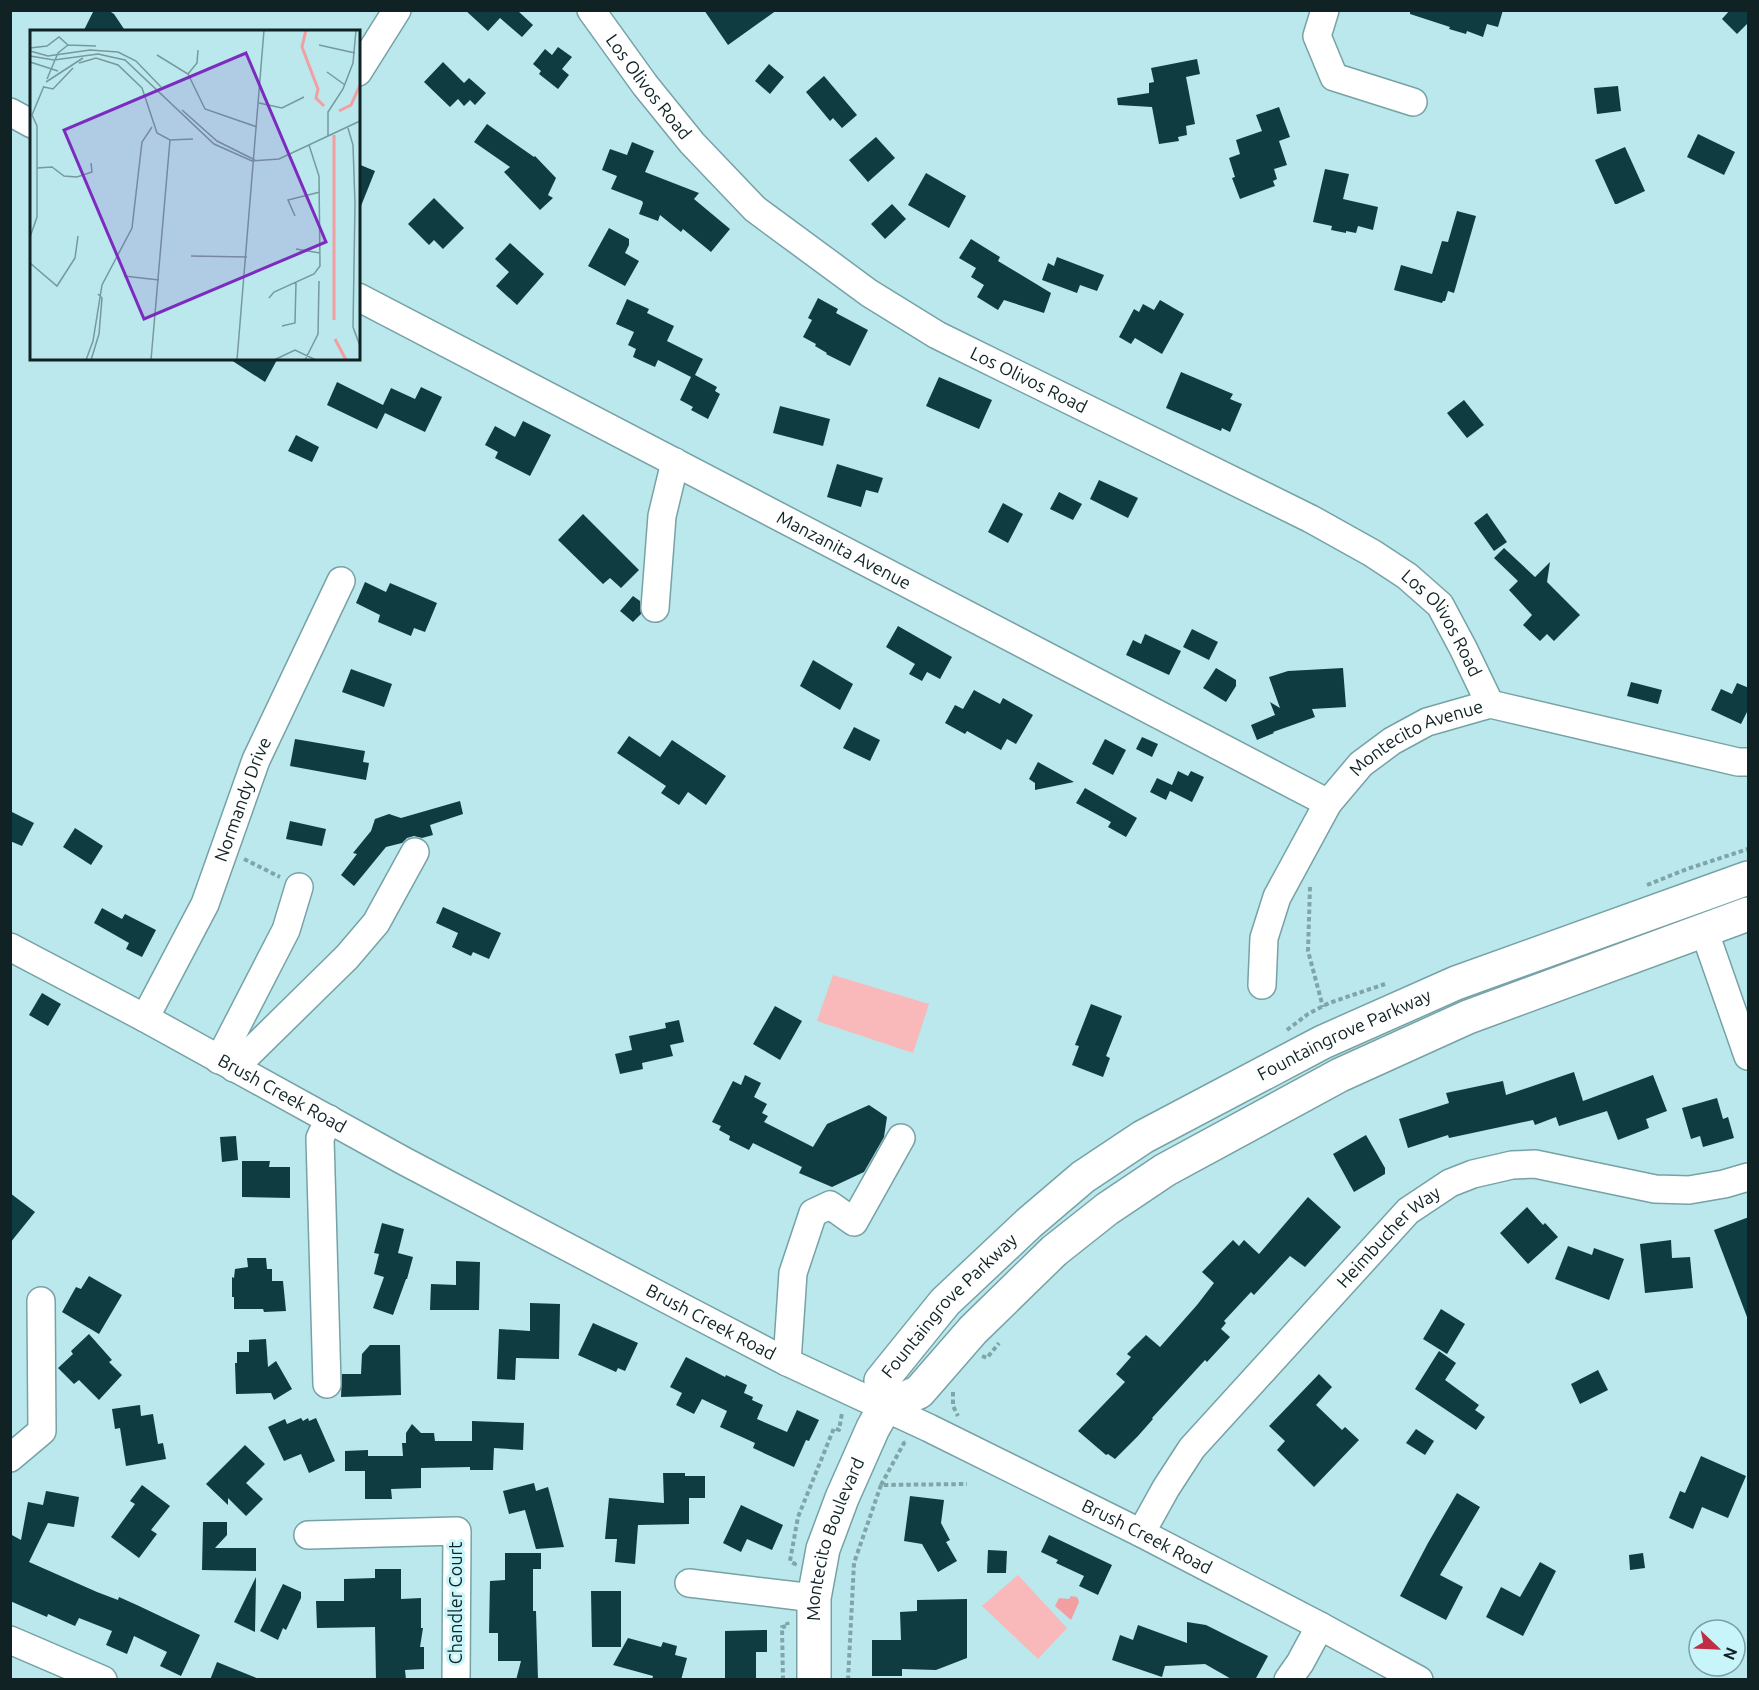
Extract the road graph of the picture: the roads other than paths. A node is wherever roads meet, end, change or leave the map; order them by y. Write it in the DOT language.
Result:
graph roads {
  1 [pos="397,10"];
  2 [pos="591,10"];
  3 [pos="1324,10"];
  4 [pos="360,69"];
  5 [pos="1413,102"];
  6 [pos="10,112"];
  7 [pos="30,123"];
  8 [pos="360,298"];
  9 [pos="675,462"];
  10 [pos="341,581"];
  11 [pos="655,608"];
  12 [pos="1490,704"];
  13 [pos="1749,762"];
  14 [pos="1328,803"];
  15 [pos="415,852"];
  16 [pos="1749,878"];
  17 [pos="299,887"];
  18 [pos="1749,914"];
  19 [pos="1704,930"];
  20 [pos="10,947"];
  21 [pos="1262,985"];
  22 [pos="145,1018"];
  23 [pos="1749,1056"];
  24 [pos="226,1064"];
  25 [pos="328,1119"];
  26 [pos="902,1138"];
  27 [pos="1749,1177"];
  28 [pos="41,1301"];
  29 [pos="787,1362"];
  30 [pos="327,1384"];
  31 [pos="885,1407"];
  32 [pos="10,1458"];
  33 [pos="1141,1533"];
  34 [pos="308,1535"];
  35 [pos="688,1583"];
  36 [pos="814,1598"];
  37 [pos="1320,1626"];
  38 [pos="10,1640"];
  39 [pos="103,1680"];
  40 [pos="456,1680"];
  41 [pos="814,1680"];
  42 [pos="1288,1680"];
  43 [pos="1419,1680"];
  1 -- 4 [label="street"];
  2 -- 12 [label="street, Los Olivos Road"];
  3 -- 5 [label="street"];
  6 -- 7 [label="street"];
  8 -- 9 [label="street, Manzanita Avenue"];
  9 -- 11 [label="street"];
  9 -- 14 [label="street, Manzanita Avenue"];
  10 -- 22 [label="street, Normandy Drive"];
  12 -- 13 [label="street, Montecito Avenue"];
  12 -- 14 [label="street, Montecito Avenue"];
  14 -- 21 [label="street, Montecito Avenue"];
  15 -- 24 [label="street"];
  16 -- 31 [label="main road, Fountaingrove Parkway"];
  17 -- 24 [label="street"];
  18 -- 19 [label="main road, Fountaingrove Parkway"];
  19 -- 23 [label="street"];
  19 -- 31 [label="main road, Fountaingrove Parkway"];
  20 -- 22 [label="street, Brush Creek Road"];
  22 -- 24 [label="street, Brush Creek Road"];
  24 -- 25 [label="street, Brush Creek Road"];
  25 -- 29 [label="street, Brush Creek Road"];
  25 -- 30 [label="street"];
  26 -- 29 [label="street"];
  27 -- 33 [label="street, Heimbucher Way"];
  28 -- 32 [label="street"];
  29 -- 31 [label="street, Brush Creek Road"];
  31 -- 33 [label="street, Brush Creek Road"];
  31 -- 36 [label="main road, Montecito Boulevard"];
  33 -- 37 [label="street, Brush Creek Road"];
  34 -- 40 [label="street, Chandler Court"];
  35 -- 36 [label="street"];
  36 -- 41 [label="main road, Montecito Boulevard"];
  37 -- 42 [label="street"];
  37 -- 43 [label="street, Brush Creek Road"];
  38 -- 39 [label="street"];
}
